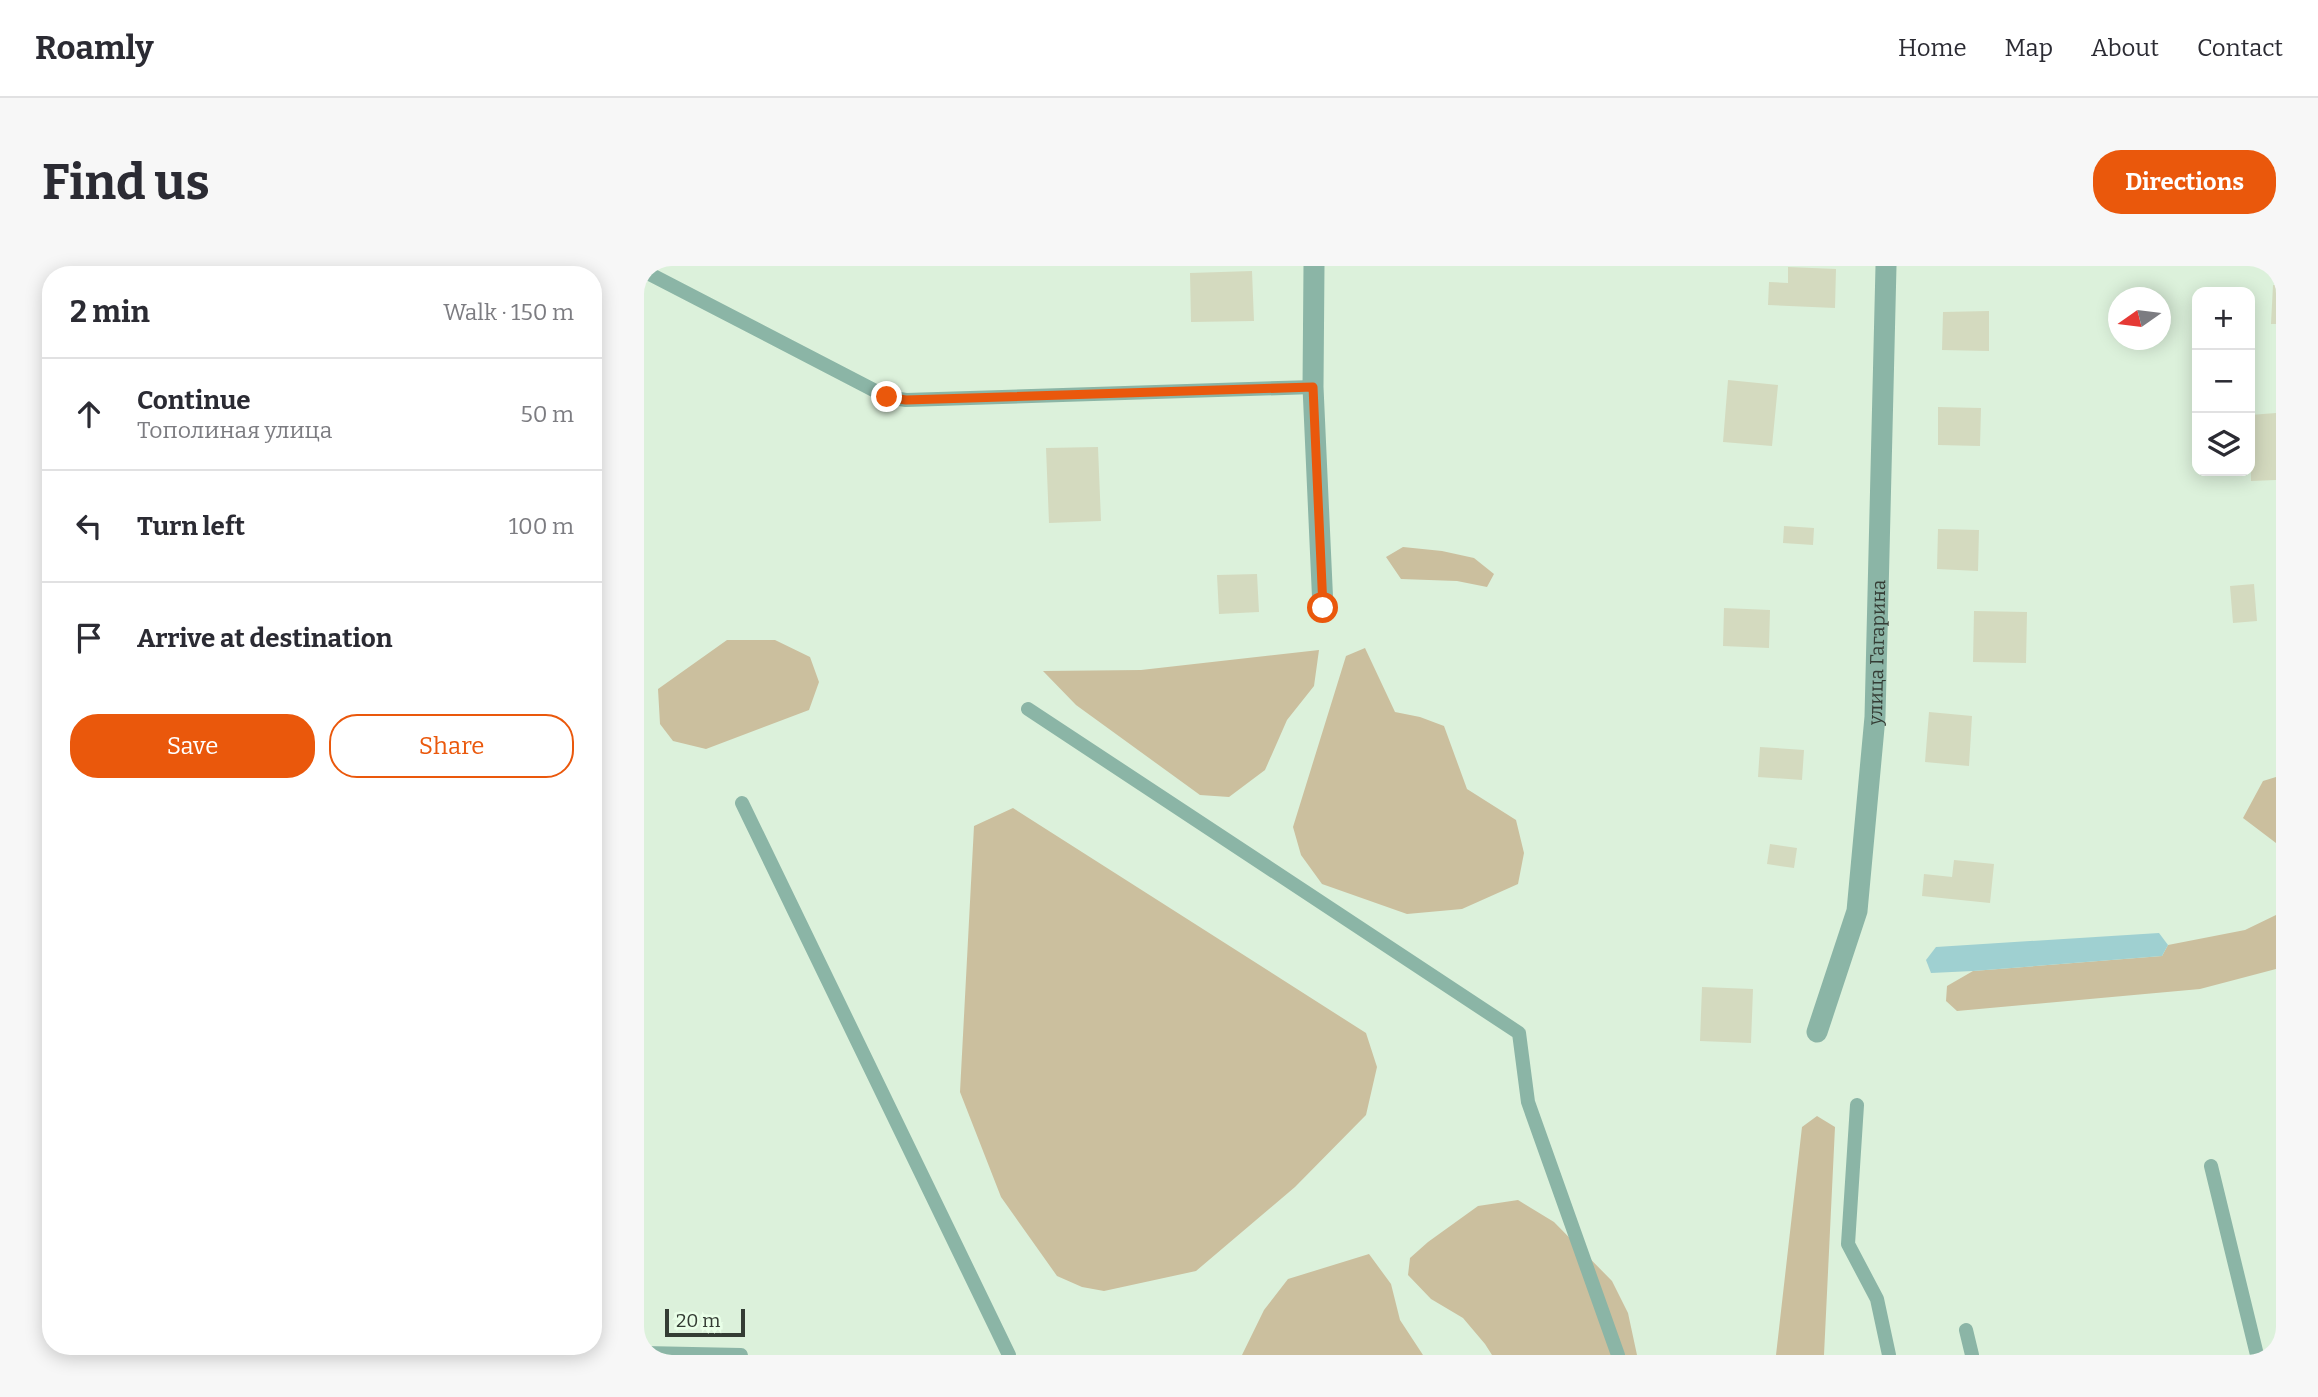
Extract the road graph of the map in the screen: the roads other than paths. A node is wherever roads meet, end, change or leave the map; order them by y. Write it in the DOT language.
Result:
graph roads {
  1 [pos="1314,266"];
  2 [pos="1886,266"];
  3 [pos="644,271"];
  4 [pos="1313,387"];
  5 [pos="1323,608"];
  6 [pos="1028,709"];
  7 [pos="742,803"];
  8 [pos="1817,1032"];
  9 [pos="1857,1105"];
  10 [pos="2211,1166"];
  11 [pos="1966,1330"];
  12 [pos="644,1353"];
  13 [pos="741,1355"];
  14 [pos="1009,1355"];
  15 [pos="1618,1355"];
  16 [pos="1889,1355"];
  17 [pos="1972,1355"];
  18 [pos="2257,1355"];
  1 -- 4 [label="street"];
  2 -- 8 [label="street, улица Гагарина"];
  3 -- 4 [label="lane"];
  4 -- 5 [label="street"];
  6 -- 15 [label="lane"];
  7 -- 14 [label="lane"];
  9 -- 16 [label="lane"];
  10 -- 18 [label="lane"];
  11 -- 17 [label="lane"];
  12 -- 13 [label="lane"];
}
